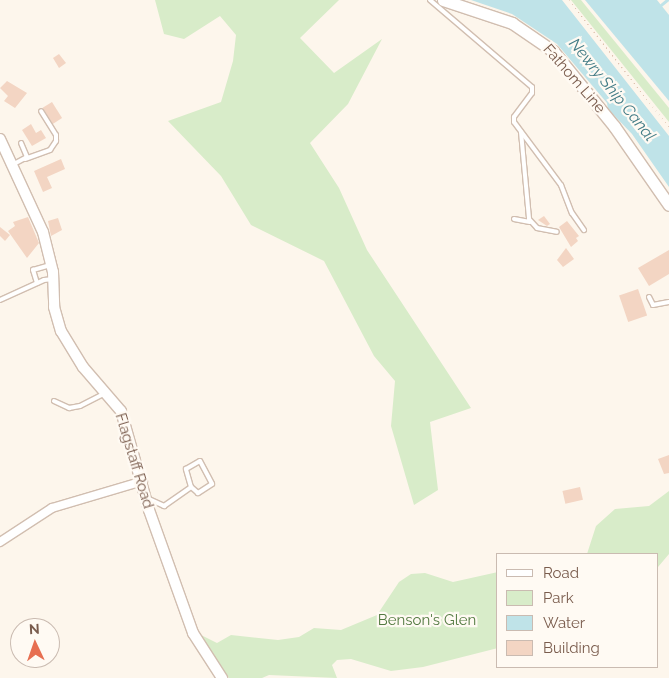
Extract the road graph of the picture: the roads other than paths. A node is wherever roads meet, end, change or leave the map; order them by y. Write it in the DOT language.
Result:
graph roads {
  1 [pos="430,0"];
  2 [pos="443,0"];
  3 [pos="41,111"];
  4 [pos="520,130"];
  5 [pos="0,139"];
  6 [pos="21,143"];
  7 [pos="25,159"];
  8 [pos="12,165"];
  9 [pos="669,205"];
  10 [pos="514,219"];
  11 [pos="530,222"];
  12 [pos="584,230"];
  13 [pos="557,232"];
  14 [pos="51,265"];
  15 [pos="53,279"];
  16 [pos="37,283"];
  17 [pos="649,298"];
  18 [pos="0,300"];
  19 [pos="669,302"];
  20 [pos="107,391"];
  21 [pos="54,401"];
  22 [pos="142,481"];
  23 [pos="191,488"];
  24 [pos="147,499"];
  25 [pos="0,542"];
  26 [pos="222,678"];
  1 -- 4 [label="lane"];
  2 -- 9 [label="main road, Fathom Line"];
  3 -- 7 [label="lane"];
  4 -- 11 [label="lane"];
  4 -- 12 [label="lane"];
  5 -- 8 [label="street, Flagstaff Road"];
  6 -- 7 [label="lane"];
  7 -- 8 [label="lane"];
  8 -- 14 [label="street, Flagstaff Road"];
  10 -- 11 [label="lane"];
  11 -- 13 [label="lane"];
  14 -- 15 [label="street, Flagstaff Road"];
  14 -- 16 [label="lane"];
  15 -- 16 [label="lane"];
  15 -- 20 [label="street, Flagstaff Road"];
  16 -- 18 [label="lane"];
  17 -- 19 [label="lane"];
  20 -- 21 [label="lane"];
  20 -- 22 [label="street, Flagstaff Road"];
  22 -- 24 [label="street, Flagstaff Road"];
  22 -- 25 [label="street"];
  23 -- 23 [label="lane"];
  23 -- 24 [label="lane"];
  24 -- 26 [label="street, Flagstaff Road"];
}
